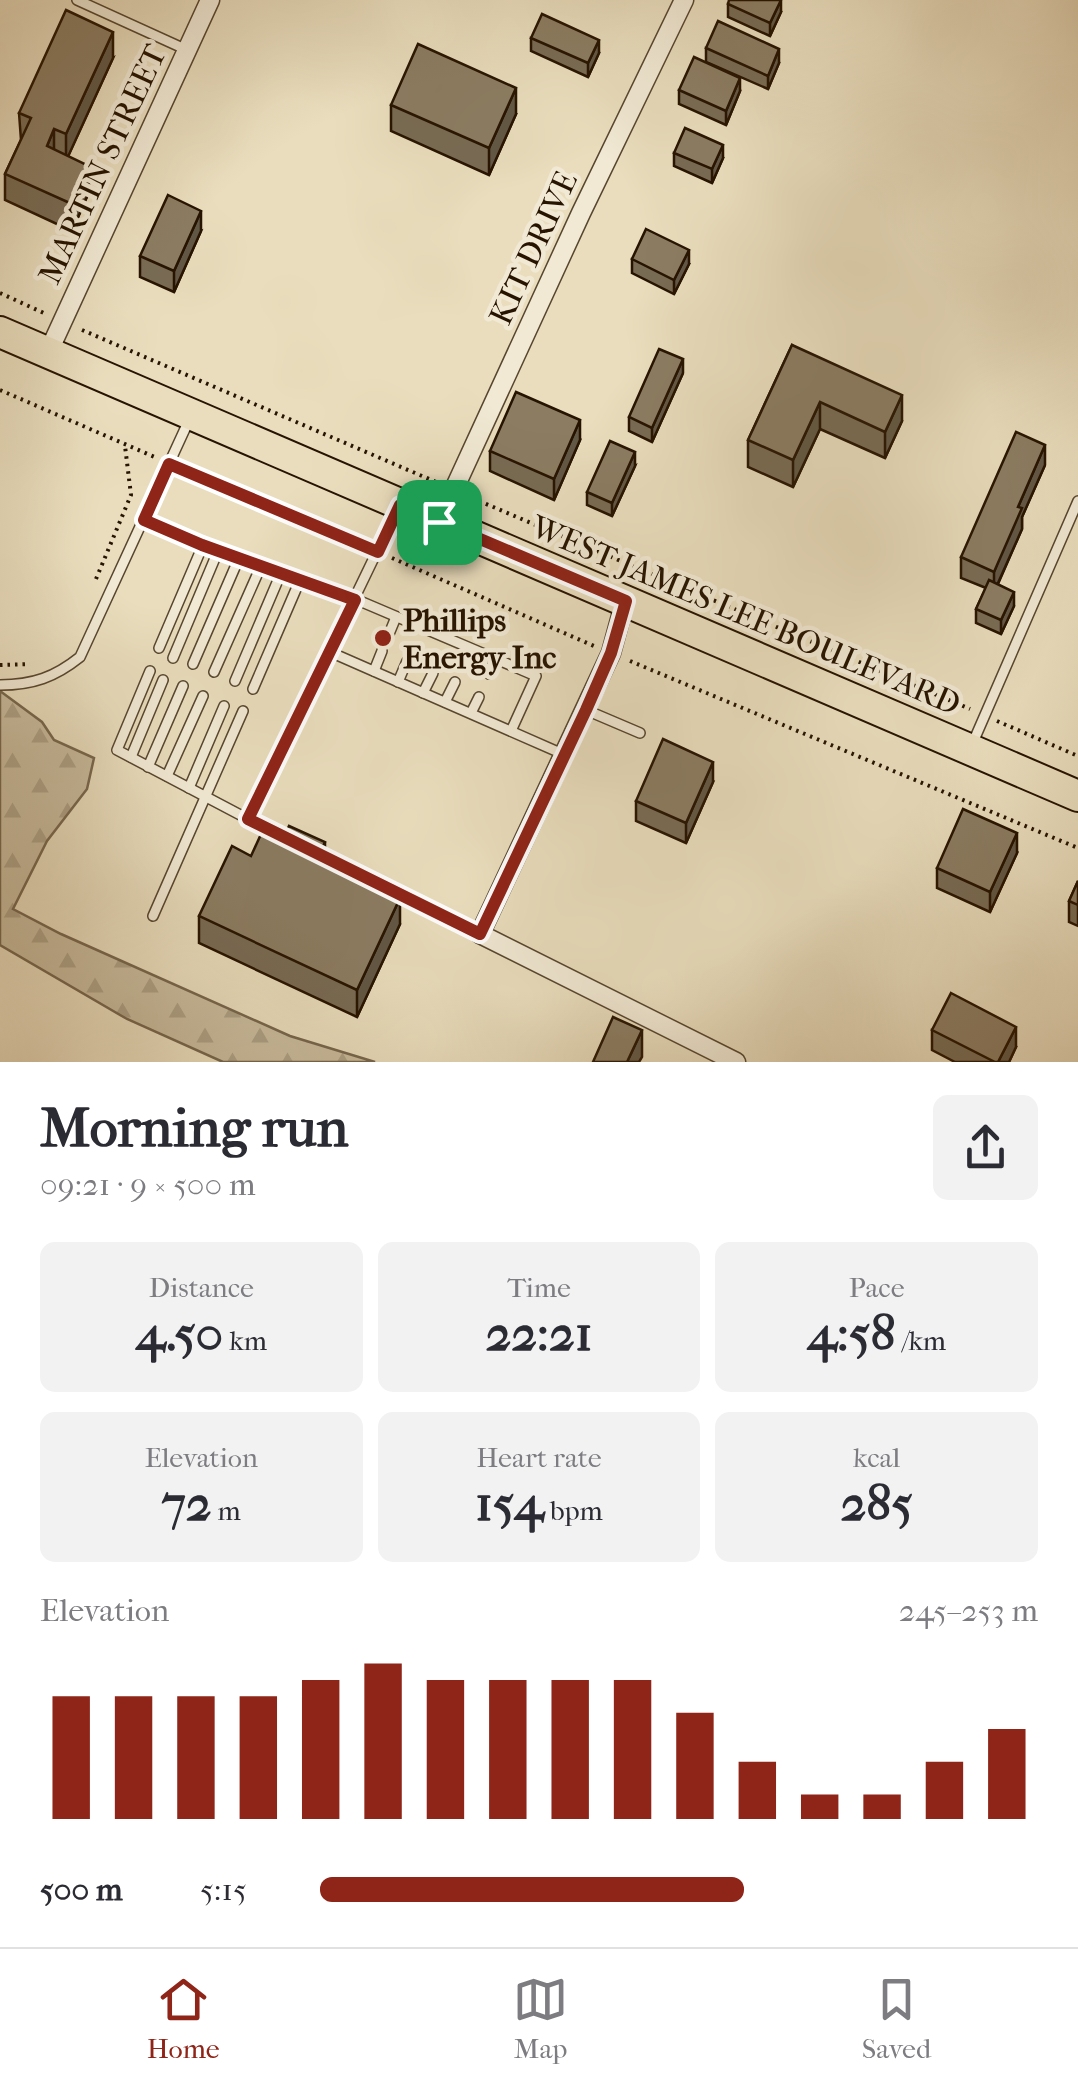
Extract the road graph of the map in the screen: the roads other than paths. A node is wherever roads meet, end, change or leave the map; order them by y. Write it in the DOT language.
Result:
graph roads {
  1 [pos="77,0"];
  2 [pos="210,0"];
  3 [pos="684,0"];
  4 [pos="187,50"];
  5 [pos="0,332"];
  6 [pos="48,353"];
  7 [pos="191,415"];
  8 [pos="1078,501"];
  9 [pos="400,505"];
  10 [pos="144,520"];
  11 [pos="439,522"];
  12 [pos="202,545"];
  13 [pos="218,551"];
  14 [pos="238,558"];
  15 [pos="261,566"];
  16 [pos="281,573"];
  17 [pos="300,580"];
  18 [pos="355,600"];
  19 [pos="626,601"];
  20 [pos="396,617"];
  21 [pos="422,628"];
  22 [pos="389,634"];
  23 [pos="449,639"];
  24 [pos="416,642"];
  25 [pos="160,648"];
  26 [pos="470,648"];
  27 [pos="382,651"];
  28 [pos="330,652"];
  29 [pos="442,652"];
  30 [pos="173,658"];
  31 [pos="496,658"];
  32 [pos="464,661"];
  33 [pos="407,662"];
  34 [pos="193,664"];
  35 [pos="150,671"];
  36 [pos="374,671"];
  37 [pos="214,672"];
  38 [pos="433,672"];
  39 [pos="489,674"];
  40 [pos="164,680"];
  41 [pos="235,681"];
  42 [pos="398,682"];
  43 [pos="454,682"];
  44 [pos="0,685"];
  45 [pos="183,686"];
  46 [pos="253,689"];
  47 [pos="424,692"];
  48 [pos="203,696"];
  49 [pos="479,696"];
  50 [pos="445,702"];
  51 [pos="224,706"];
  52 [pos="586,710"];
  53 [pos="244,712"];
  54 [pos="471,714"];
  55 [pos="511,731"];
  56 [pos="640,733"];
  57 [pos="970,749"];
  58 [pos="564,754"];
  59 [pos="131,757"];
  60 [pos="148,767"];
  61 [pos="167,776"];
  62 [pos="189,788"];
  63 [pos="1078,796"];
  64 [pos="207,797"];
  65 [pos="248,819"];
  66 [pos="153,916"];
  67 [pos="480,934"];
  68 [pos="736,1062"];
  1 -- 4 [label="lane"];
  2 -- 4 [label="street, MARTIN STREET"];
  3 -- 11 [label="street, KIT DRIVE"];
  4 -- 6 [label="street, MARTIN STREET"];
  5 -- 6 [label="main road, WEST JAMES LEE BOULEVARD"];
  6 -- 7 [label="main road, WEST JAMES LEE BOULEVARD"];
  7 -- 9 [label="main road, WEST JAMES LEE BOULEVARD"];
  7 -- 10 [label="lane"];
  8 -- 57 [label="lane"];
  9 -- 11 [label="main road, WEST JAMES LEE BOULEVARD"];
  9 -- 18 [label="lane"];
  10 -- 12 [label="lane"];
  10 -- 44 [label="lane"];
  11 -- 19 [label="main road, WEST JAMES LEE BOULEVARD"];
  12 -- 13 [label="lane"];
  12 -- 25 [label="lane"];
  13 -- 14 [label="lane"];
  13 -- 30 [label="lane"];
  14 -- 15 [label="lane"];
  14 -- 34 [label="lane"];
  15 -- 16 [label="lane"];
  15 -- 37 [label="lane"];
  16 -- 17 [label="lane"];
  16 -- 41 [label="lane"];
  17 -- 18 [label="lane"];
  17 -- 46 [label="lane"];
  18 -- 20 [label="lane"];
  18 -- 28 [label="lane"];
  19 -- 52 [label="street"];
  19 -- 57 [label="main road, WEST JAMES LEE BOULEVARD"];
  20 -- 21 [label="lane"];
  20 -- 22 [label="lane"];
  21 -- 23 [label="lane"];
  21 -- 24 [label="lane"];
  23 -- 26 [label="lane"];
  23 -- 29 [label="lane"];
  26 -- 31 [label="lane"];
  26 -- 32 [label="lane"];
  27 -- 36 [label="lane"];
  28 -- 36 [label="lane"];
  28 -- 65 [label="lane"];
  31 -- 39 [label="lane"];
  31 -- 55 [label="lane"];
  33 -- 42 [label="lane"];
  35 -- 59 [label="lane"];
  36 -- 42 [label="lane"];
  38 -- 47 [label="lane"];
  40 -- 59 [label="lane"];
  42 -- 47 [label="lane"];
  43 -- 50 [label="lane"];
  45 -- 60 [label="lane"];
  47 -- 50 [label="lane"];
  48 -- 61 [label="lane"];
  49 -- 54 [label="lane"];
  50 -- 54 [label="lane"];
  51 -- 62 [label="lane"];
  52 -- 56 [label="lane"];
  52 -- 58 [label="street"];
  53 -- 64 [label="lane"];
  54 -- 55 [label="lane"];
  55 -- 58 [label="lane"];
  57 -- 63 [label="main road, WEST JAMES LEE BOULEVARD"];
  58 -- 67 [label="street"];
  59 -- 60 [label="lane"];
  60 -- 61 [label="lane"];
  61 -- 62 [label="lane"];
  62 -- 64 [label="lane"];
  64 -- 65 [label="lane"];
  64 -- 66 [label="lane"];
  65 -- 67 [label="lane"];
  67 -- 68 [label="street"];
}
